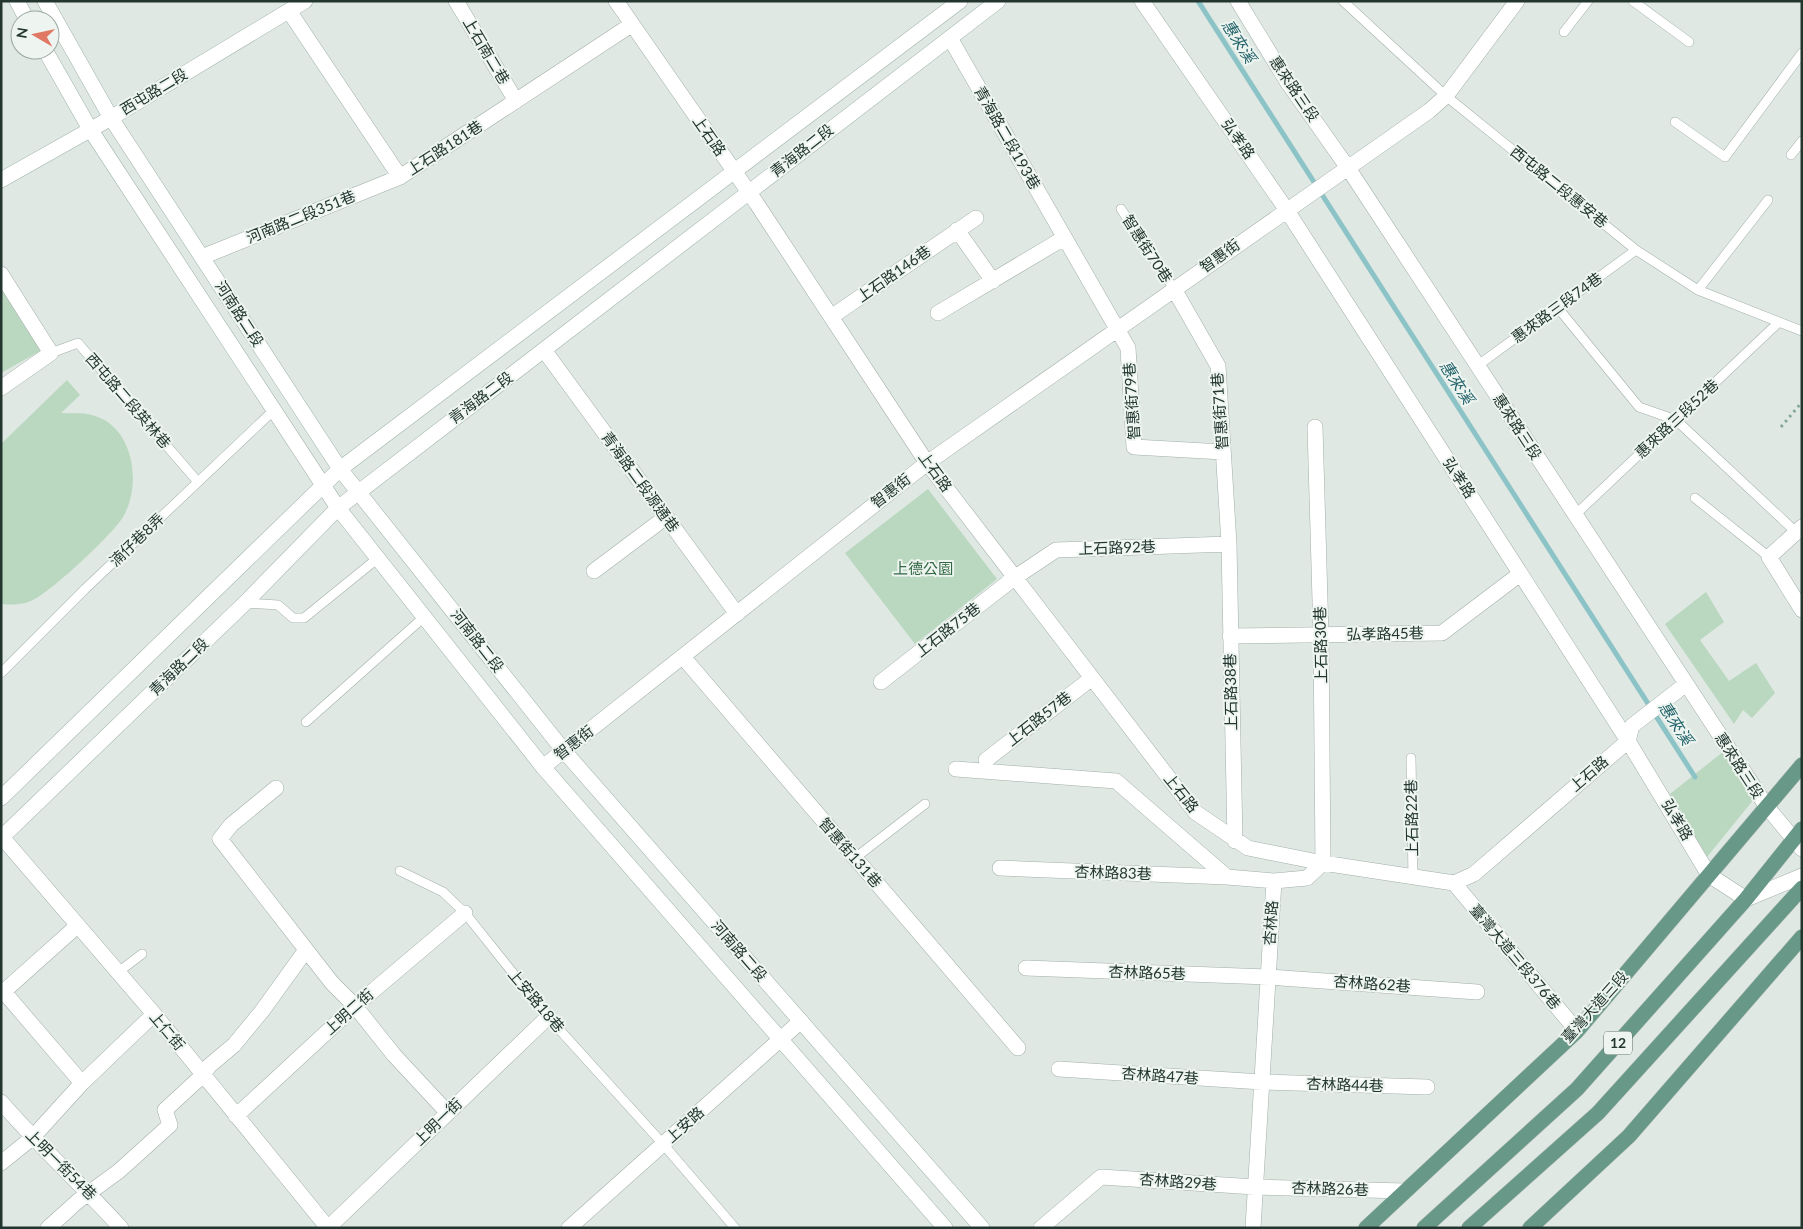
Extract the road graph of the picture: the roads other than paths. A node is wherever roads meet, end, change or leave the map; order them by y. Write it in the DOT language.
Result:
graph roads {
  1 [pos="45,1"];
  2 [pos="305,1"];
  3 [pos="456,1"];
  4 [pos="616,1"];
  5 [pos="960,1"];
  6 [pos="998,1"];
  7 [pos="1142,1"];
  8 [pos="1238,1"];
  9 [pos="1344,1"];
  10 [pos="1517,1"];
  11 [pos="1588,1"];
  12 [pos="1634,1"];
  13 [pos="289,11"];
  14 [pos="632,25"];
  15 [pos="1564,32"];
  16 [pos="950,38"];
  17 [pos="1689,42"];
  18 [pos="1802,53"];
  19 [pos="51,60"];
  20 [pos="1446,96"];
  21 [pos="516,101"];
  22 [pos="112,118"];
  23 [pos="1675,122"];
  24 [pos="90,129"];
  25 [pos="1802,141"];
  26 [pos="1791,155"];
  27 [pos="1348,168"];
  28 [pos="734,171"];
  29 [pos="400,177"];
  30 [pos="1,180"];
  31 [pos="749,192"];
  32 [pos="1768,200"];
  33 [pos="1121,209"];
  34 [pos="1286,209"];
  35 [pos="976,218"];
  36 [pos="957,230"];
  37 [pos="1064,238"];
  38 [pos="1636,250"];
  39 [pos="202,257"];
  40 [pos="1,274"];
  41 [pos="993,281"];
  42 [pos="1174,289"];
  43 [pos="1698,290"];
  44 [pos="1558,308"];
  45 [pos="938,313"];
  46 [pos="831,317"];
  47 [pos="1778,323"];
  48 [pos="1116,330"];
  49 [pos="1802,331"];
  50 [pos="544,350"];
  51 [pos="51,353"];
  52 [pos="1477,366"];
  53 [pos="1,388"];
  54 [pos="274,410"];
  55 [pos="1676,420"];
  56 [pos="1315,427"];
  57 [pos="1223,452"];
  58 [pos="927,463"];
  59 [pos="340,469"];
  60 [pos="198,482"];
  61 [pos="322,485"];
  62 [pos="359,492"];
  63 [pos="1695,498"];
  64 [pos="338,508"];
  65 [pos="1575,515"];
  66 [pos="666,517"];
  67 [pos="1800,530"];
  68 [pos="1229,544"];
  69 [pos="378,558"];
  70 [pos="1769,558"];
  71 [pos="594,570"];
  72 [pos="1520,574"];
  73 [pos="1014,578"];
  74 [pos="246,603"];
  75 [pos="1802,610"];
  76 [pos="737,614"];
  77 [pos="424,617"];
  78 [pos="1321,635"];
  79 [pos="1230,636"];
  80 [pos="683,657"];
  81 [pos="1,673"];
  82 [pos="1092,678"];
  83 [pos="881,682"];
  84 [pos="1686,684"];
  85 [pos="306,722"];
  86 [pos="1628,741"];
  87 [pos="564,751"];
  88 [pos="1411,758"];
  89 [pos="986,760"];
  90 [pos="1802,765"];
  91 [pos="543,767"];
  92 [pos="956,769"];
  93 [pos="276,788"];
  94 [pos="1,798"];
  95 [pos="925,804"];
  96 [pos="1767,807"];
  97 [pos="2,837"];
  98 [pos="1799,839"];
  99 [pos="1235,840"];
  100 [pos="855,858"];
  101 [pos="1323,864"];
  102 [pos="1000,868"];
  103 [pos="400,872"];
  104 [pos="1709,875"];
  105 [pos="1802,876"];
  106 [pos="1227,877"];
  107 [pos="1413,878"];
  108 [pos="1274,881"];
  109 [pos="1454,883"];
  110 [pos="1802,888"];
  111 [pos="1746,898"];
  112 [pos="466,913"];
  113 [pos="77,926"];
  114 [pos="1802,937"];
  115 [pos="306,950"];
  116 [pos="142,954"];
  117 [pos="1026,968"];
  118 [pos="117,974"];
  119 [pos="1268,977"];
  120 [pos="1477,992"];
  121 [pos="2,993"];
  122 [pos="354,1006"];
  123 [pos="154,1014"];
  124 [pos="548,1017"];
  125 [pos="801,1021"];
  126 [pos="1577,1031"];
  127 [pos="781,1039"];
  128 [pos="1018,1048"];
  129 [pos="1058,1069"];
  130 [pos="203,1075"];
  131 [pos="1262,1082"];
  132 [pos="82,1083"];
  133 [pos="1427,1087"];
  134 [pos="1,1102"];
  135 [pos="447,1112"];
  136 [pos="236,1116"];
  137 [pos="32,1138"];
  138 [pos="663,1144"];
  139 [pos="1,1163"];
  140 [pos="1255,1187"];
  141 [pos="1405,1191"];
  142 [pos="90,1193"];
  143 [pos="48,1228"];
  144 [pos="121,1228"];
  145 [pos="328,1228"];
  146 [pos="569,1228"];
  147 [pos="735,1228"];
  148 [pos="945,1228"];
  149 [pos="982,1228"];
  150 [pos="1041,1228"];
  151 [pos="1253,1228"];
  152 [pos="1366,1228"];
  153 [pos="1424,1228"];
  154 [pos="1469,1228"];
  155 [pos="1530,1228"];
  1 -- 22 [label="street, 河南路二段"];
  2 -- 13 [label="street, 西屯路二段"];
  3 -- 21 [label="street, 上石南二巷"];
  4 -- 14 [label="street, 上石路"];
  5 -- 28 [label="street, 青海路二段"];
  6 -- 16 [label="street, 青海路二段"];
  7 -- 34 [label="street, 弘孝路"];
  8 -- 27 [label="street, 惠來路三段"];
  9 -- 20 [label="lane, 西屯路二段惠安巷"];
  10 -- 20 [label="street"];
  11 -- 15 [label="lane"];
  12 -- 17 [label="lane"];
  13 -- 22 [label="street, 西屯路二段"];
  13 -- 29 [label="street, 上石路181巷"];
  14 -- 21 [label="street, 上石路181巷"];
  14 -- 28 [label="street, 上石路"];
  16 -- 31 [label="street, 青海路二段"];
  16 -- 37 [label="street, 青海路二段193巷"];
  18 -- 23 [label="lane"];
  19 -- 24 [label="street, 河南路二段"];
  20 -- 27 [label="street"];
  20 -- 38 [label="lane, 西屯路二段惠安巷"];
  21 -- 29 [label="street, 上石路181巷"];
  22 -- 24 [label="street, 西屯路二段"];
  22 -- 39 [label="street, 河南路二段"];
  24 -- 30 [label="street, 西屯路二段"];
  24 -- 54 [label="street, 河南路二段"];
  25 -- 26 [label="lane"];
  27 -- 34 [label="street, 智惠街"];
  27 -- 52 [label="street, 惠來路三段"];
  28 -- 31 [label="street, 上石路"];
  28 -- 59 [label="street, 青海路二段"];
  29 -- 39 [label="street, 河南路二段351巷"];
  31 -- 46 [label="street, 上石路"];
  31 -- 50 [label="street, 青海路二段"];
  32 -- 43 [label="lane"];
  33 -- 42 [label="lane, 智惠街70巷"];
  34 -- 42 [label="street, 智惠街"];
  34 -- 72 [label="street, 弘孝路"];
  35 -- 36 [label="street, 上石路146巷"];
  36 -- 41 [label="street"];
  36 -- 46 [label="street, 上石路146巷"];
  37 -- 41 [label="street"];
  37 -- 48 [label="street, 青海路二段193巷"];
  38 -- 43 [label="lane, 西屯路二段惠安巷"];
  38 -- 44 [label="lane, 惠來路三段74巷"];
  39 -- 59 [label="street, 河南路二段"];
  40 -- 51 [label="street"];
  41 -- 45 [label="street"];
  42 -- 48 [label="street, 智惠街"];
  42 -- 57 [label="street, 智惠街71巷"];
  43 -- 47 [label="lane, 西屯路二段惠安巷"];
  44 -- 52 [label="lane, 惠來路三段74巷"];
  44 -- 55 [label="lane"];
  46 -- 58 [label="street, 上石路"];
  47 -- 49 [label="lane, 西屯路二段惠安巷"];
  47 -- 55 [label="lane, 惠來路三段52巷"];
  48 -- 57 [label="street, 智惠街79巷"];
  48 -- 58 [label="street, 智惠街"];
  50 -- 62 [label="street, 青海路二段"];
  50 -- 66 [label="street, 青海路二段源通巷"];
  51 -- 53 [label="street, 西屯路二段英林巷"];
  51 -- 60 [label="lane, 西屯路二段英林巷"];
  52 -- 65 [label="street, 惠來路三段"];
  54 -- 60 [label="lane, 湳仔巷8弄"];
  54 -- 61 [label="street, 河南路二段"];
  55 -- 65 [label="lane, 惠來路三段52巷"];
  55 -- 67 [label="lane"];
  56 -- 78 [label="street, 上石路30巷"];
  57 -- 68 [label="street, 智惠街71巷"];
  58 -- 73 [label="street, 上石路"];
  58 -- 76 [label="street, 智惠街"];
  59 -- 61 [label="street, 青海路二段"];
  59 -- 62 [label="street, 河南路二段"];
  60 -- 81 [label="lane, 湳仔巷8弄"];
  61 -- 64 [label="street, 河南路二段"];
  61 -- 94 [label="street, 青海路二段"];
  62 -- 64 [label="street, 青海路二段"];
  62 -- 87 [label="street, 河南路二段"];
  63 -- 70 [label="lane"];
  64 -- 69 [label="street, 河南路二段"];
  64 -- 74 [label="street, 青海路二段"];
  65 -- 84 [label="street, 惠來路三段"];
  66 -- 71 [label="street"];
  66 -- 76 [label="street, 青海路二段源通巷"];
  67 -- 70 [label="street"];
  68 -- 73 [label="street, 上石路92巷"];
  68 -- 79 [label="street, 上石路38巷"];
  69 -- 74 [label="lane"];
  69 -- 77 [label="street, 河南路二段"];
  70 -- 75 [label="street"];
  72 -- 78 [label="street, 弘孝路45巷"];
  72 -- 86 [label="street, 弘孝路"];
  73 -- 82 [label="street, 上石路"];
  73 -- 83 [label="street, 上石路75巷"];
  74 -- 97 [label="street, 青海路二段"];
  76 -- 80 [label="street, 智惠街"];
  77 -- 85 [label="lane"];
  77 -- 91 [label="street, 河南路二段"];
  78 -- 79 [label="street, 弘孝路45巷"];
  78 -- 101 [label="street, 上石路30巷"];
  79 -- 99 [label="street, 上石路38巷"];
  80 -- 87 [label="street, 智惠街"];
  80 -- 100 [label="street, 智惠街131巷"];
  82 -- 89 [label="street, 上石路57巷"];
  82 -- 99 [label="street, 上石路"];
  84 -- 86 [label="street"];
  84 -- 96 [label="street, 惠來路三段"];
  86 -- 104 [label="street, 弘孝路"];
  86 -- 109 [label="street, 上石路"];
  87 -- 91 [label="street, 智惠街"];
  87 -- 125 [label="street, 河南路二段"];
  88 -- 107 [label="lane, 上石路22巷"];
  90 -- 96 [label="main road, 臺灣大道三段 / 12"];
  91 -- 127 [label="street, 河南路二段"];
  92 -- 106 [label="street"];
  93 -- 115 [label="street"];
  95 -- 100 [label="lane"];
  96 -- 98 [label="street, 惠來路三段"];
  96 -- 104 [label="main road, 臺灣大道三段 / 12"];
  97 -- 113 [label="street, 上仁街"];
  98 -- 111 [label="main road, 12"];
  99 -- 101 [label="street, 上石路"];
  100 -- 128 [label="street, 智惠街131巷"];
  101 -- 107 [label="street, 上石路"];
  101 -- 108 [label="street"];
  102 -- 106 [label="street, 杏林路83巷"];
  103 -- 112 [label="lane, 上安路18巷"];
  104 -- 111 [label="street, 弘孝路"];
  104 -- 126 [label="main road, 臺灣大道三段 / 12"];
  105 -- 111 [label="street"];
  106 -- 108 [label="street, 杏林路"];
  107 -- 109 [label="street, 上石路"];
  108 -- 119 [label="street, 杏林路"];
  109 -- 126 [label="street, 臺灣大道三段376巷"];
  110 -- 154 [label="main road, 12"];
  111 -- 153 [label="main road, 12"];
  112 -- 122 [label="street, 上明二街"];
  112 -- 124 [label="lane, 上安路18巷"];
  113 -- 118 [label="street, 上仁街"];
  113 -- 121 [label="street"];
  114 -- 155 [label="main road"];
  115 -- 122 [label="street"];
  115 -- 130 [label="street"];
  116 -- 118 [label="lane"];
  117 -- 119 [label="street, 杏林路65巷"];
  118 -- 123 [label="street, 上仁街"];
  119 -- 120 [label="street, 杏林路62巷"];
  119 -- 131 [label="street, 杏林路"];
  121 -- 132 [label="street"];
  122 -- 135 [label="street"];
  122 -- 136 [label="street, 上明二街"];
  123 -- 130 [label="street, 上仁街"];
  123 -- 132 [label="street"];
  124 -- 135 [label="street, 上明一街"];
  124 -- 138 [label="lane, 上安路18巷"];
  125 -- 127 [label="street, 上安路"];
  125 -- 149 [label="street, 河南路二段"];
  126 -- 141 [label="main road, 臺灣大道三段 / 12"];
  127 -- 138 [label="street, 上安路"];
  127 -- 148 [label="street, 河南路二段"];
  129 -- 131 [label="street, 杏林路47巷"];
  130 -- 136 [label="street, 上仁街"];
  130 -- 142 [label="street"];
  131 -- 133 [label="street, 杏林路44巷"];
  131 -- 140 [label="street, 杏林路"];
  132 -- 137 [label="street"];
  134 -- 137 [label="street, 上明一街54巷"];
  135 -- 145 [label="street, 上明一街"];
  136 -- 145 [label="street, 上仁街"];
  137 -- 139 [label="street"];
  137 -- 142 [label="street, 上明一街54巷"];
  138 -- 146 [label="street, 上安路"];
  138 -- 147 [label="lane, 上安路18巷"];
  140 -- 141 [label="street, 杏林路26巷"];
  140 -- 150 [label="street, 杏林路29巷"];
  140 -- 151 [label="street, 杏林路"];
  141 -- 152 [label="main road, 臺灣大道三段 / 12"];
  142 -- 143 [label="street"];
  142 -- 144 [label="street, 上明一街54巷"];
}
